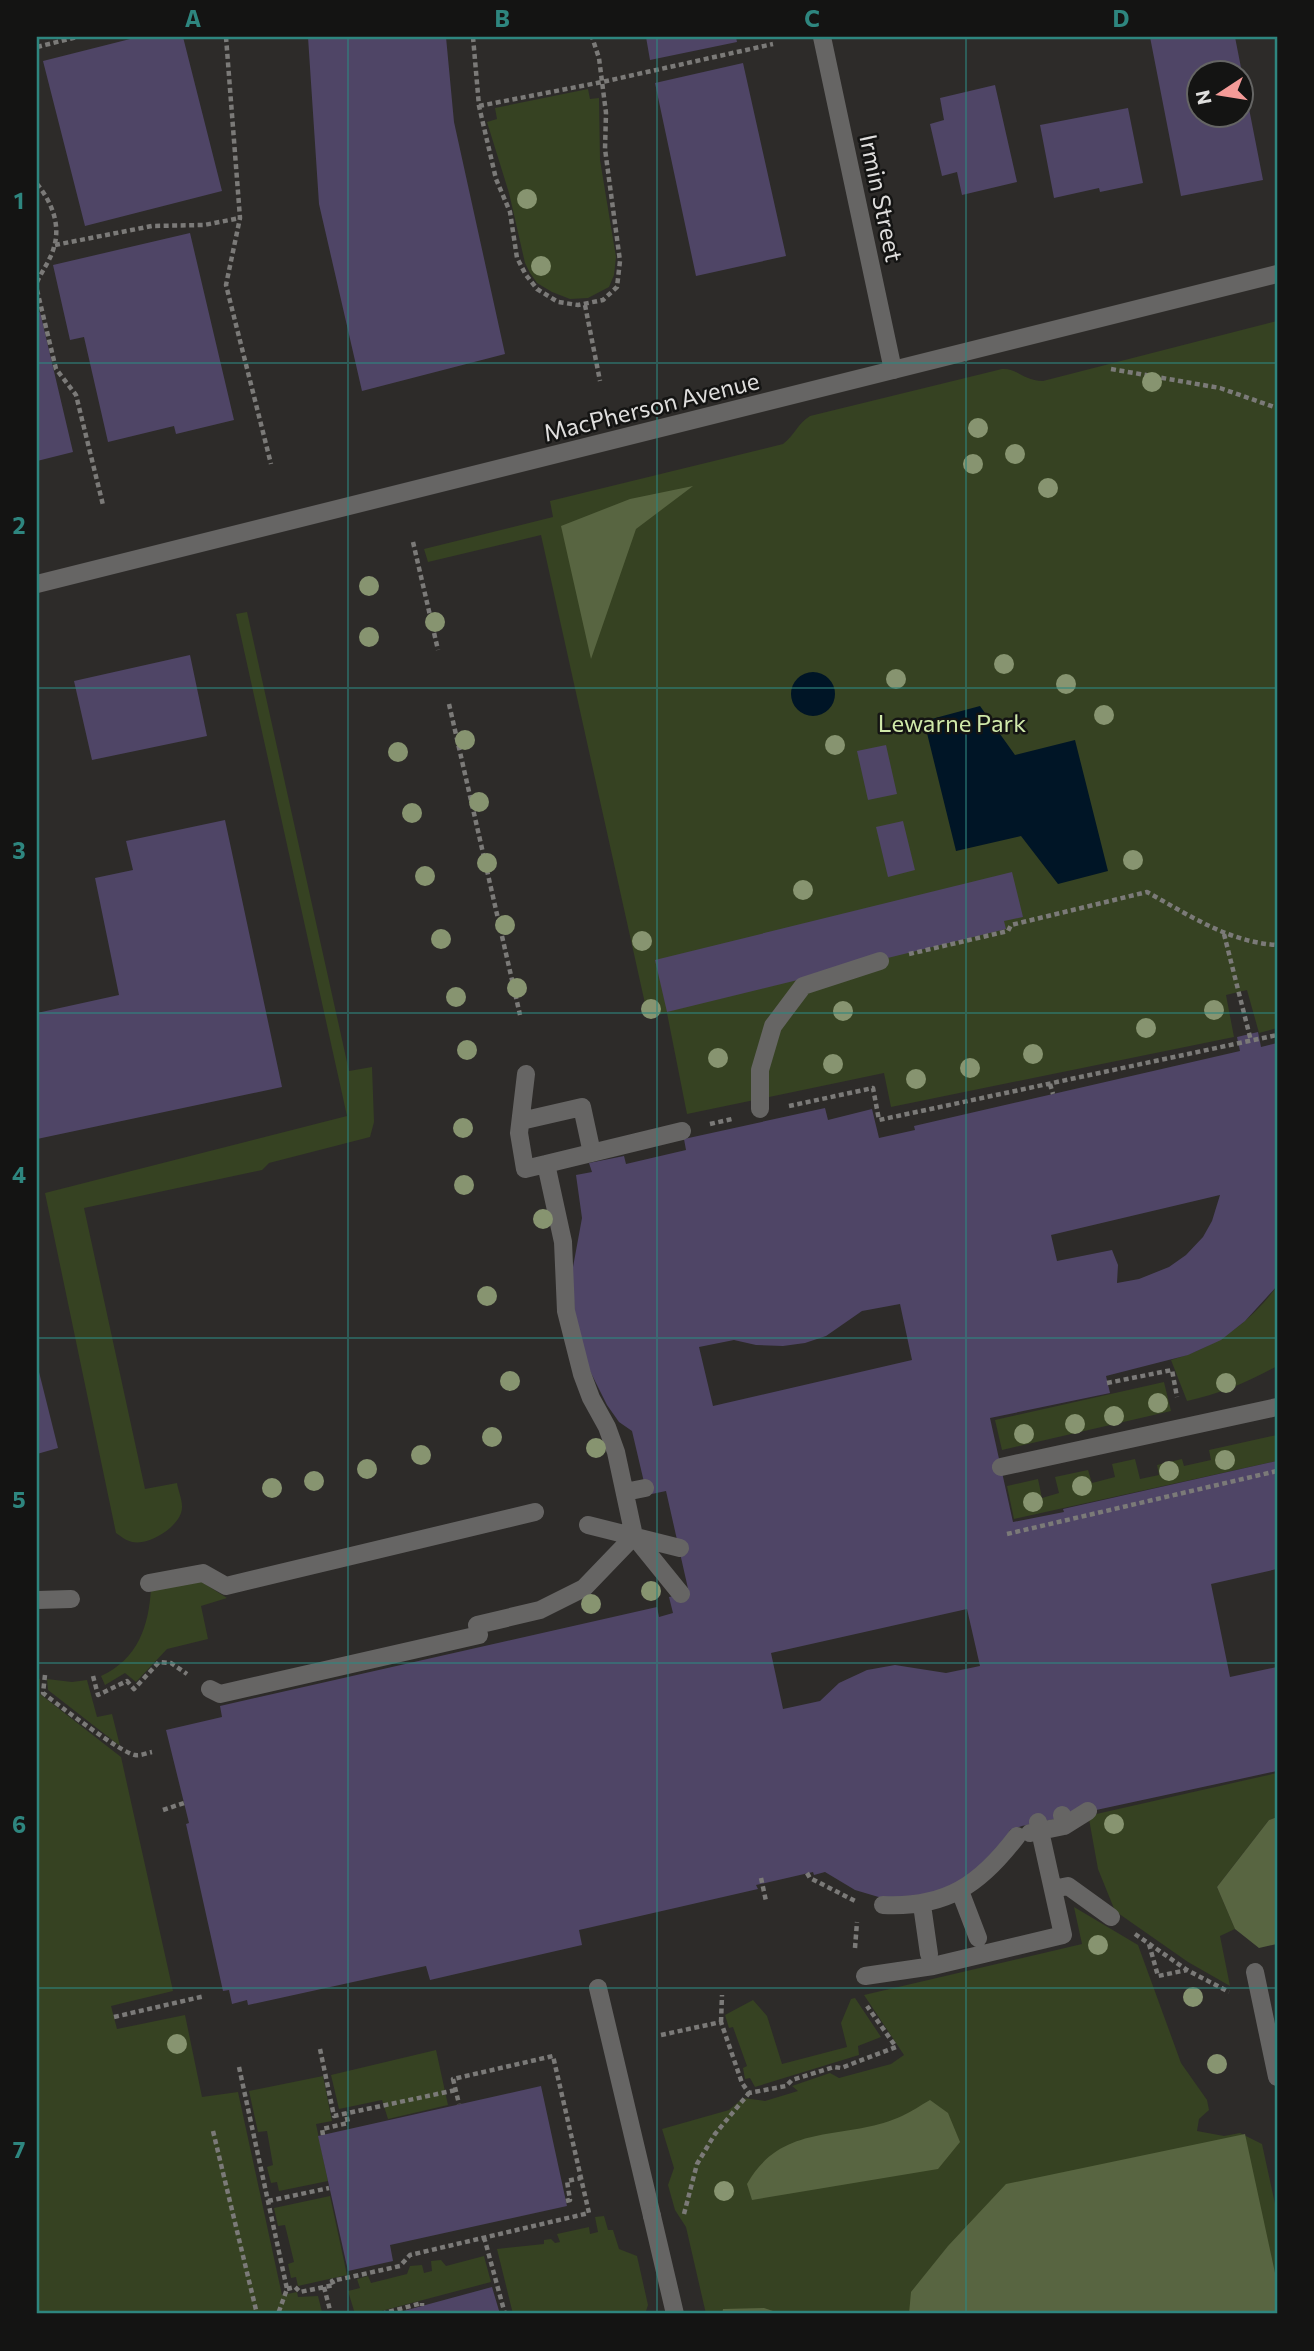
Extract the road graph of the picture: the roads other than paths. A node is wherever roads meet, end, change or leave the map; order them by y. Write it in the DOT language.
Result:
graph roads {
  1 [pos="822,37"];
  2 [pos="1277,274"];
  3 [pos="893,370"];
  4 [pos="37,584"];
  5 [pos="880,961"];
  6 [pos="526,1074"];
  7 [pos="760,1109"];
  8 [pos="521,1121"];
  9 [pos="682,1131"];
  10 [pos="586,1154"];
  11 [pos="546,1164"];
  12 [pos="587,1173"];
  13 [pos="1277,1407"];
  14 [pos="1001,1467"];
  15 [pos="645,1488"];
  16 [pos="625,1492"];
  17 [pos="535,1512"];
  18 [pos="588,1525"];
  19 [pos="634,1536"];
  20 [pos="680,1548"];
  21 [pos="149,1583"];
  22 [pos="681,1594"];
  23 [pos="71,1599"];
  24 [pos="37,1600"];
  25 [pos="210,1689"];
  26 [pos="1088,1811"];
  27 [pos="1030,1831"];
  28 [pos="1053,1889"];
  29 [pos="960,1891"];
  30 [pos="883,1905"];
  31 [pos="922,1905"];
  32 [pos="1111,1917"];
  33 [pos="982,1945"];
  34 [pos="931,1959"];
  35 [pos="1255,1972"];
  36 [pos="865,1976"];
  37 [pos="598,1988"];
  38 [pos="1277,2077"];
  39 [pos="675,2314"];
  1 -- 3 [label="street, Irmin Street"];
  2 -- 3 [label="street, MacPherson Avenue"];
  3 -- 4 [label="street, MacPherson Avenue"];
  5 -- 7 [label="street"];
  6 -- 8 [label="street"];
  8 -- 10 [label="street"];
  8 -- 11 [label="street"];
  9 -- 10 [label="street"];
  10 -- 11 [label="street"];
  10 -- 12 [label="street"];
  11 -- 16 [label="street"];
  13 -- 14 [label="street"];
  15 -- 16 [label="street"];
  16 -- 19 [label="street"];
  17 -- 21 [label="street"];
  18 -- 19 [label="street"];
  19 -- 20 [label="street"];
  19 -- 22 [label="street"];
  19 -- 25 [label="street"];
  23 -- 24 [label="street"];
  26 -- 27 [label="street"];
  27 -- 28 [label="street"];
  27 -- 29 [label="street"];
  28 -- 32 [label="street"];
  28 -- 33 [label="street"];
  29 -- 31 [label="street"];
  29 -- 33 [label="street"];
  30 -- 31 [label="street"];
  31 -- 34 [label="street"];
  33 -- 34 [label="street"];
  34 -- 36 [label="street"];
  35 -- 38 [label="street"];
  37 -- 39 [label="street"];
}
